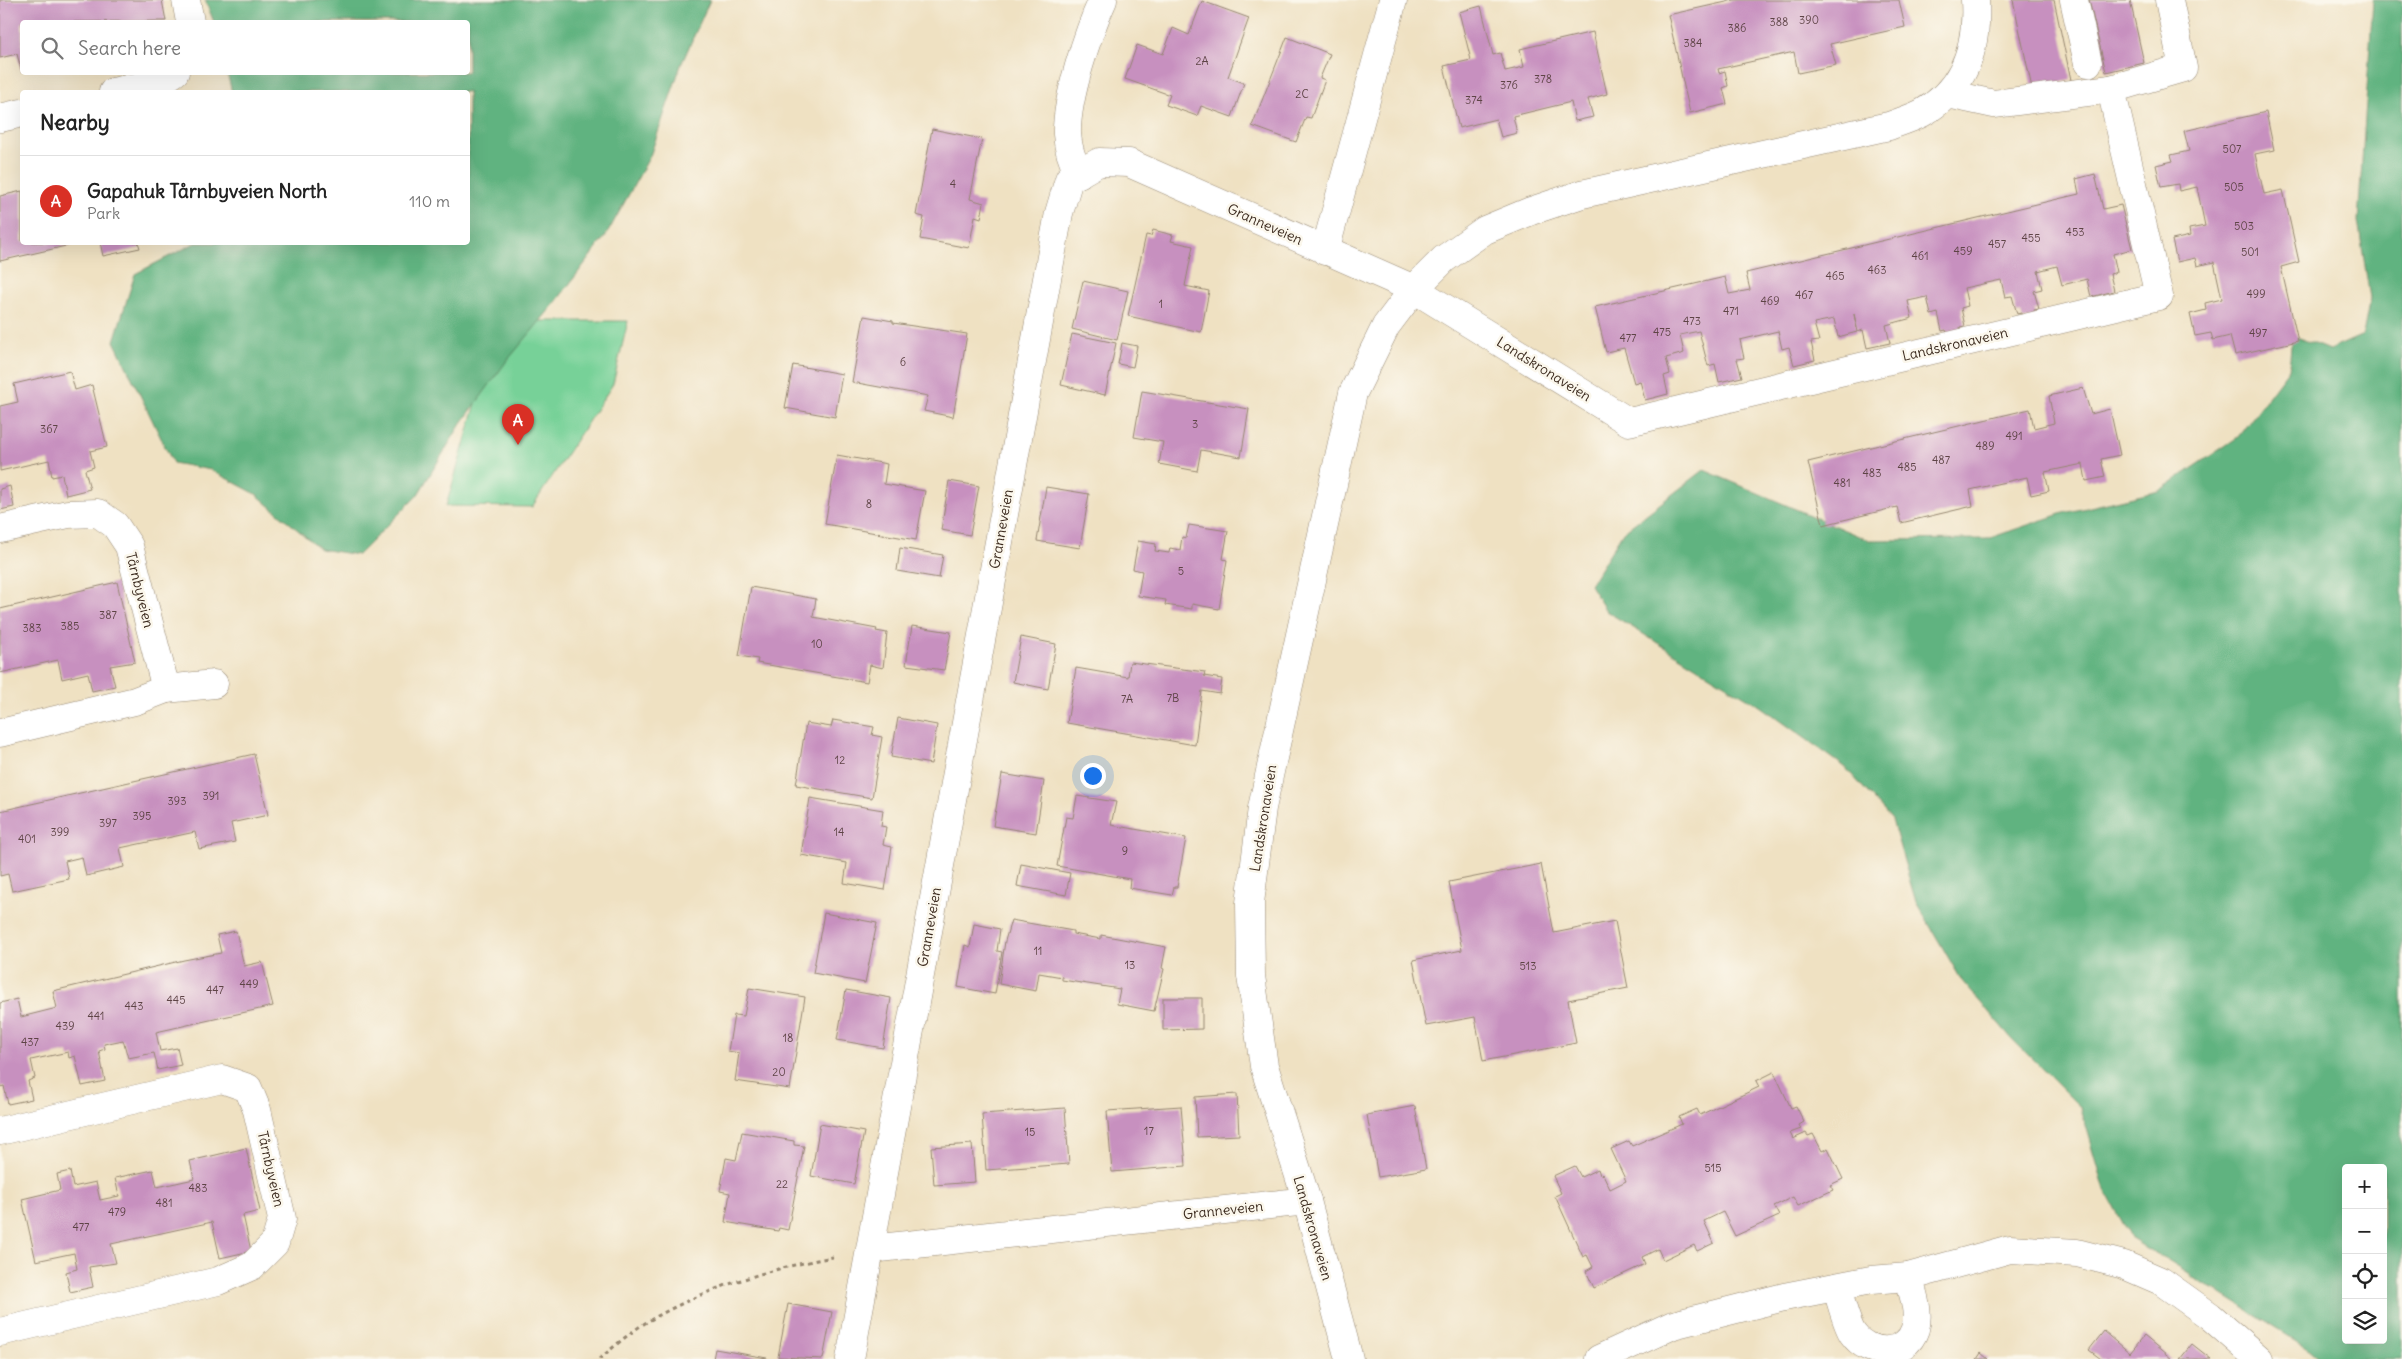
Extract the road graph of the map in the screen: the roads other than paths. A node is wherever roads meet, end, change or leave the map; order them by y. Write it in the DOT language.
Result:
graph roads {
  1 [pos="186,0"];
  2 [pos="1102,0"];
  3 [pos="1393,0"];
  4 [pos="1975,0"];
  5 [pos="2074,0"];
  6 [pos="2169,0"];
  7 [pos="190,20"];
  8 [pos="2088,63"];
  9 [pos="170,75"];
  10 [pos="2111,89"];
  11 [pos="122,90"];
  12 [pos="1948,94"];
  13 [pos="20,113"];
  14 [pos="0,118"];
  15 [pos="1079,174"];
  16 [pos="1325,251"];
  17 [pos="1414,289"];
  18 [pos="0,529"];
  19 [pos="214,684"];
  20 [pos="166,689"];
  21 [pos="0,732"];
  22 [pos="0,1132"];
  23 [pos="1307,1201"];
  24 [pos="871,1250"];
  25 [pos="1908,1277"];
  26 [pos="1836,1287"];
  27 [pos="0,1332"];
  28 [pos="850,1359"];
  29 [pos="1349,1359"];
  30 [pos="1599,1359"];
  31 [pos="2259,1359"];
  1 -- 7 [label="street"];
  2 -- 15 [label="street"];
  3 -- 16 [label="street"];
  4 -- 12 [label="street, Landskronaveien"];
  5 -- 8 [label="street"];
  6 -- 10 [label="street"];
  9 -- 11 [label="street"];
  10 -- 12 [label="street"];
  10 -- 17 [label="street, Landskronaveien"];
  12 -- 17 [label="street, Landskronaveien"];
  13 -- 14 [label="street"];
  15 -- 16 [label="street, Granneveien"];
  15 -- 24 [label="street, Granneveien"];
  16 -- 17 [label="street, Granneveien"];
  17 -- 23 [label="street, Landskronaveien"];
  18 -- 20 [label="street, Tårnbyveien"];
  19 -- 20 [label="street"];
  20 -- 21 [label="street"];
  22 -- 27 [label="street, Tårnbyveien"];
  23 -- 24 [label="street, Granneveien"];
  23 -- 29 [label="street, Landskronaveien"];
  24 -- 28 [label="street, Granneveien"];
  25 -- 26 [label="street"];
  25 -- 26 [label="street"];
  25 -- 31 [label="street"];
  26 -- 30 [label="street"];
}
